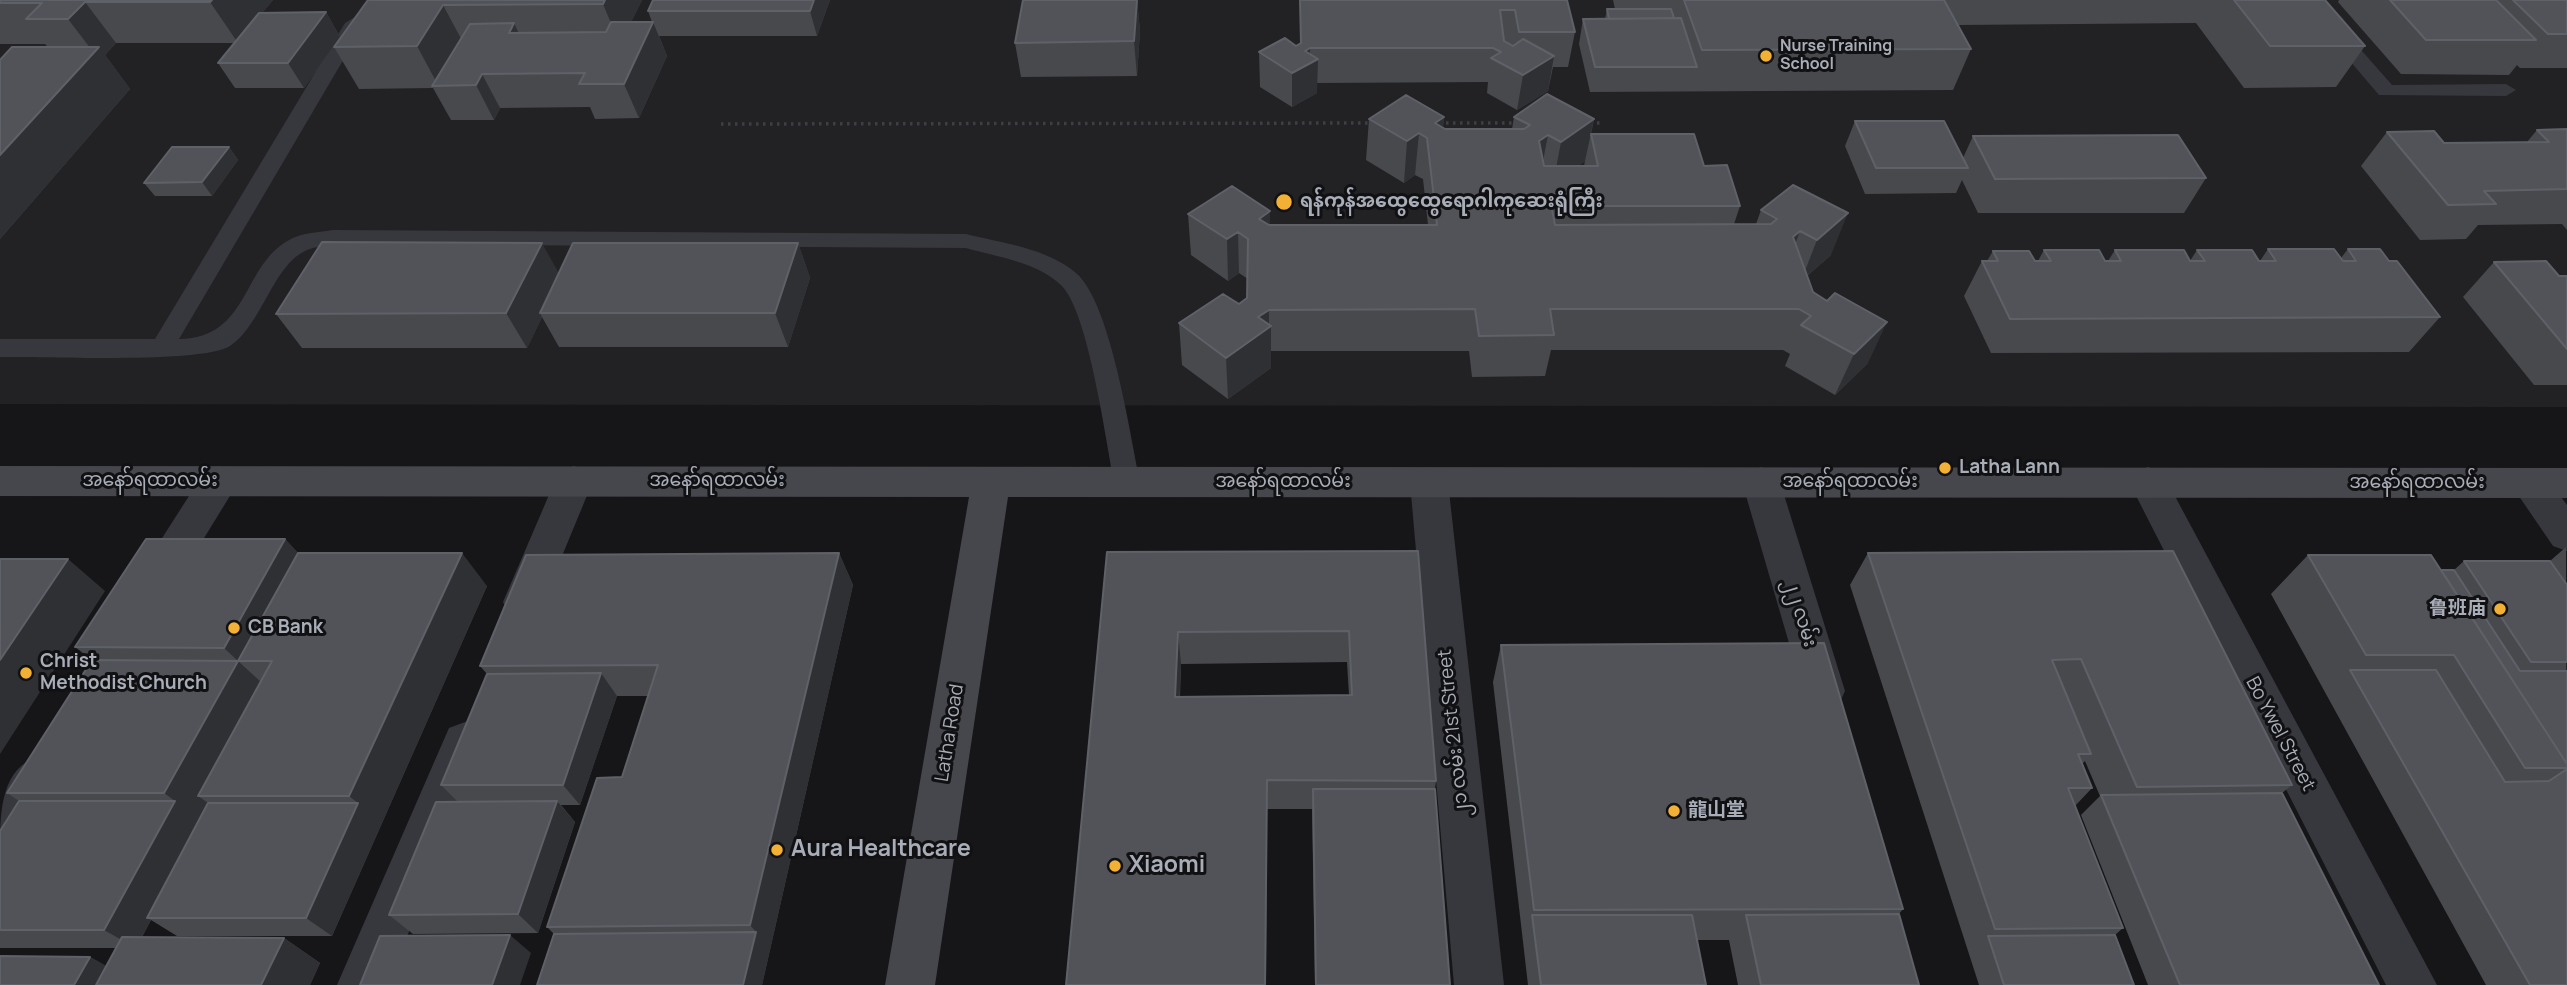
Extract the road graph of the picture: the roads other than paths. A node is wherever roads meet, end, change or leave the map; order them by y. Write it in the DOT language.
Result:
graph roads {
  1 [pos="2307,0"];
  2 [pos="358,18"];
  3 [pos="2506,90"];
  4 [pos="0,348"];
  5 [pos="161,348"];
  6 [pos="0,481"];
  7 [pos="219,481"];
  8 [pos="574,481"];
  9 [pos="991,481"];
  10 [pos="1127,482"];
  11 [pos="1429,482"];
  12 [pos="1761,482"];
  13 [pos="2148,482"];
  14 [pos="2529,483"];
  15 [pos="2567,483"];
  16 [pos="2567,535"];
  17 [pos="132,621"];
  18 [pos="505,645"];
  19 [pos="479,708"];
  20 [pos="1836,734"];
  21 [pos="51,749"];
  22 [pos="0,831"];
  23 [pos="362,985"];
  24 [pos="910,985"];
  25 [pos="1479,985"];
  26 [pos="2412,985"];
  1 -- 3 [label="lane"];
  2 -- 5 [label="lane"];
  4 -- 5 [label="lane"];
  5 -- 10 [label="lane"];
  6 -- 7 [label="main road, အနော်ရထာလမ်း"];
  7 -- 8 [label="main road, အနော်ရထာလမ်း"];
  7 -- 17 [label="street"];
  8 -- 9 [label="main road, အနော်ရထာလမ်း"];
  8 -- 18 [label="street"];
  9 -- 10 [label="main road, အနော်ရထာလမ်း"];
  9 -- 24 [label="main road, Latha Road"];
  10 -- 11 [label="main road, အနော်ရထာလမ်း"];
  11 -- 12 [label="main road, အနော်ရထာလမ်း"];
  11 -- 25 [label="street, ၂၁ လမ်း 21st Street"];
  12 -- 13 [label="main road, အနော်ရထာလမ်း"];
  12 -- 20 [label="street, ၂၂ လမ်း"];
  13 -- 14 [label="main road, အနော်ရထာလမ်း"];
  13 -- 26 [label="street, Bo Ywel Street"];
  14 -- 15 [label="main road, အနော်ရထာလမ်း"];
  14 -- 16 [label="street"];
  19 -- 23 [label="street"];
  21 -- 22 [label="street"];
}
